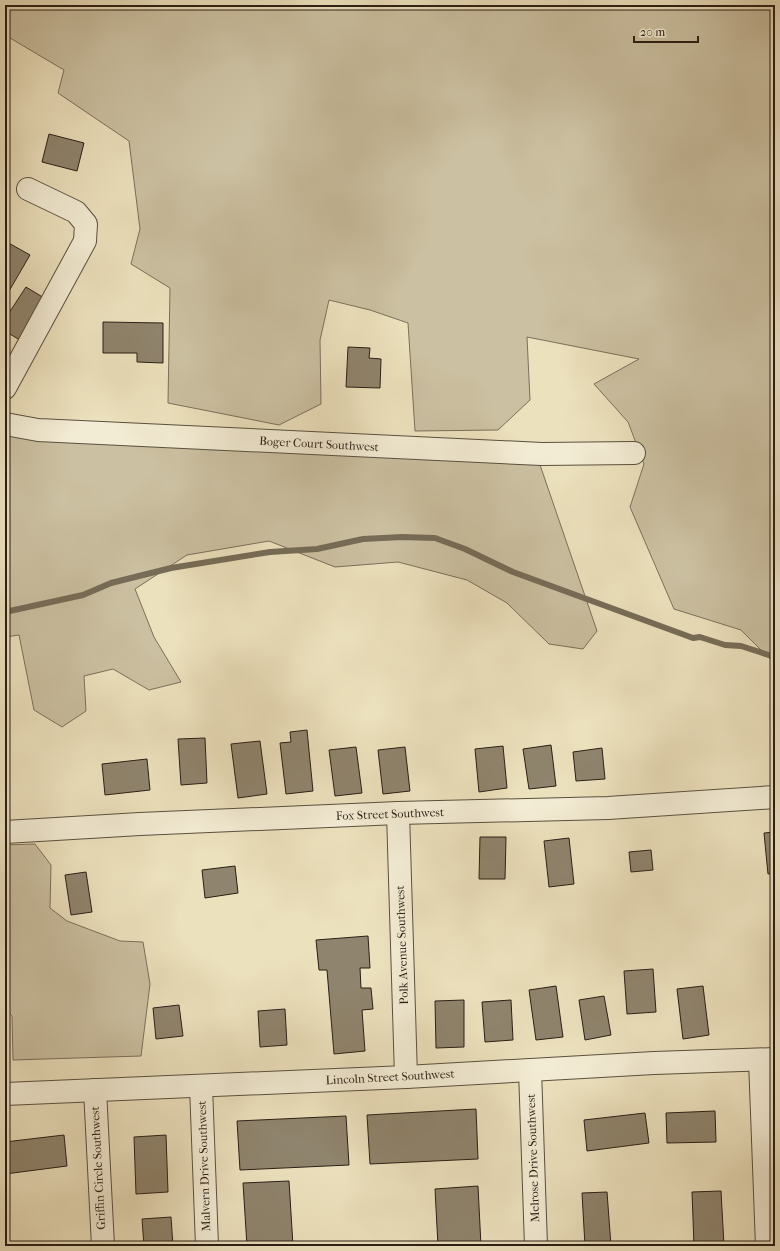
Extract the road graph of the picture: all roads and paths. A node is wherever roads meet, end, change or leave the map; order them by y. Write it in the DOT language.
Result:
graph roads {
  1 [pos="28,189"];
  2 [pos="5,388"];
  3 [pos="5,424"];
  4 [pos="634,452"];
  5 [pos="775,797"];
  6 [pos="398,813"];
  7 [pos="5,832"];
  8 [pos="768,1060"];
  9 [pos="530,1070"];
  10 [pos="406,1077"];
  11 [pos="201,1086"];
  12 [pos="95,1090"];
  13 [pos="5,1094"];
  14 [pos="103,1246"];
  15 [pos="207,1246"];
  16 [pos="536,1246"];
  17 [pos="767,1246"];
  1 -- 2 [label="street"];
  3 -- 4 [label="street, Boger Court Southwest"];
  5 -- 6 [label="street, Fox Street Southwest"];
  6 -- 7 [label="street, Fox Street Southwest"];
  6 -- 10 [label="street, Polk Avenue Southwest"];
  8 -- 9 [label="street, Lincoln Street Southwest"];
  8 -- 17 [label="street"];
  9 -- 10 [label="street, Lincoln Street Southwest"];
  9 -- 16 [label="street, Melrose Drive Southwest"];
  10 -- 11 [label="street, Lincoln Street Southwest"];
  11 -- 12 [label="street, Lincoln Street Southwest"];
  11 -- 15 [label="street, Malvern Drive Southwest"];
  12 -- 13 [label="street, Lincoln Street Southwest"];
  12 -- 14 [label="street, Griffin Circle Southwest"];
}
